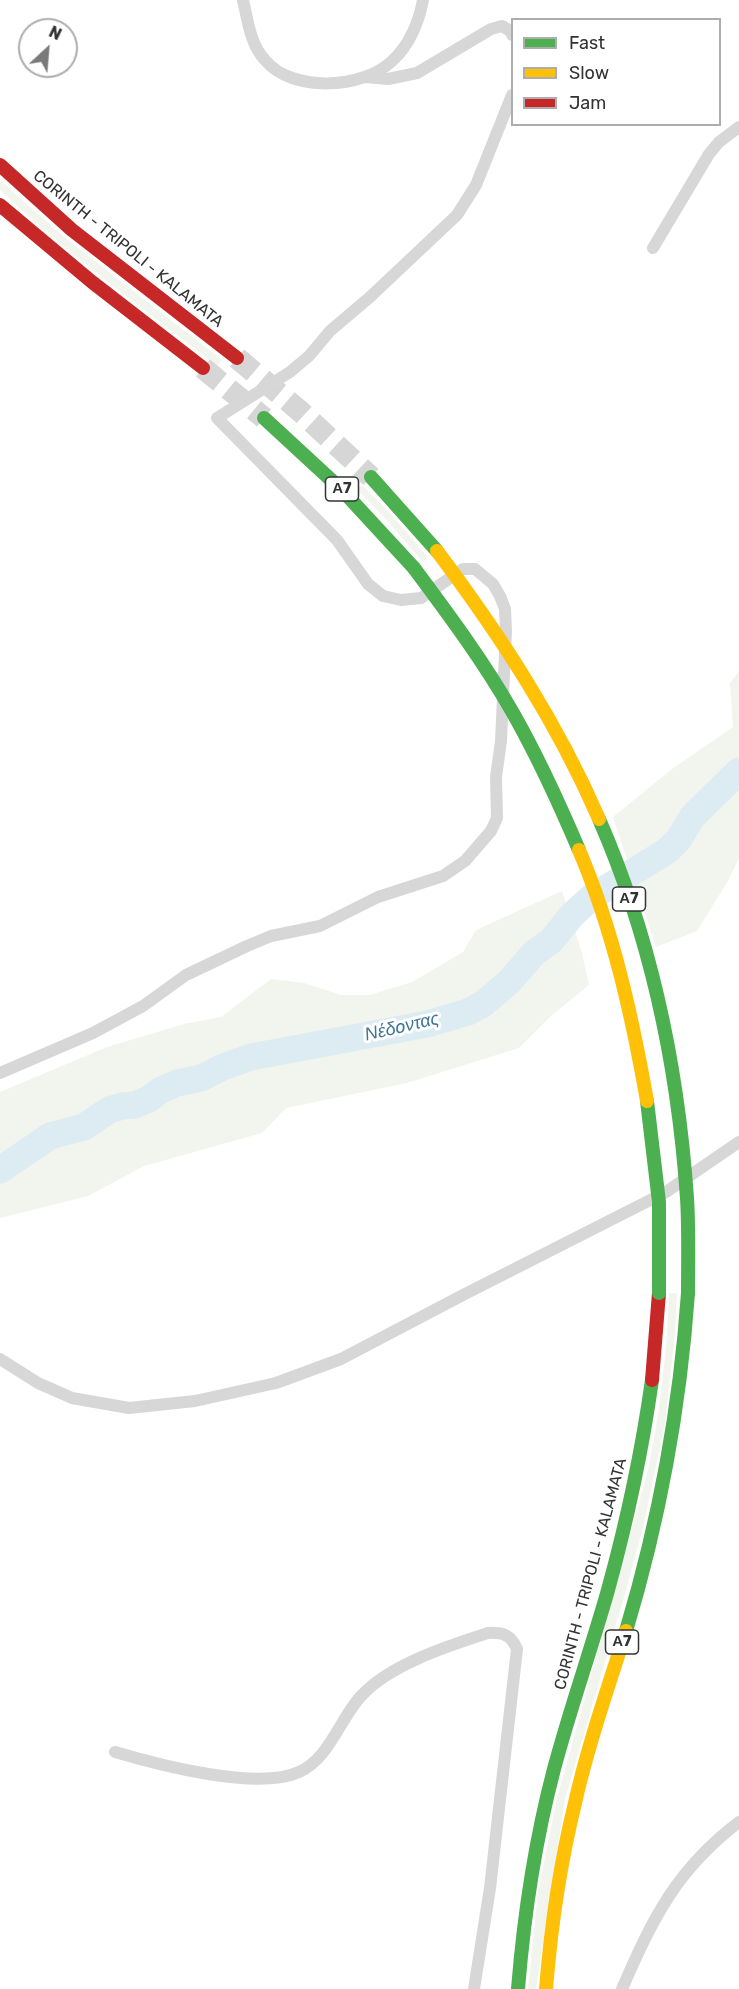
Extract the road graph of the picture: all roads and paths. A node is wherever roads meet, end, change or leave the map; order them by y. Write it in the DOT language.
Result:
graph roads {
  1 [pos="243,0"];
  2 [pos="423,0"];
  3 [pos="511,31"];
  4 [pos="366,77"];
  5 [pos="511,100"];
  6 [pos="739,127"];
  7 [pos="0,165"];
  8 [pos="0,204"];
  9 [pos="653,248"];
  10 [pos="237,358"];
  11 [pos="203,368"];
  12 [pos="264,418"];
  13 [pos="371,477"];
  14 [pos="0,1073"];
  15 [pos="739,1142"];
  16 [pos="0,1359"];
  17 [pos="115,1752"];
  18 [pos="739,1822"];
  19 [pos="474,1989"];
  20 [pos="518,1989"];
  21 [pos="546,1989"];
  22 [pos="622,1989"];
  1 -- 4 [label="street"];
  2 -- 4 [label="street"];
  3 -- 4 [label="street"];
  5 -- 14 [label="street"];
  6 -- 9 [label="street"];
  7 -- 10 [label="highway, CORINTH - TRIPOLI - KALAMATA"];
  8 -- 11 [label="highway"];
  12 -- 20 [label="highway, CORINTH - TRIPOLI - KALAMATA / Α7, bridge"];
  13 -- 21 [label="highway, Α7, bridge"];
  15 -- 16 [label="street"];
  17 -- 19 [label="street"];
  18 -- 22 [label="street"];
}
